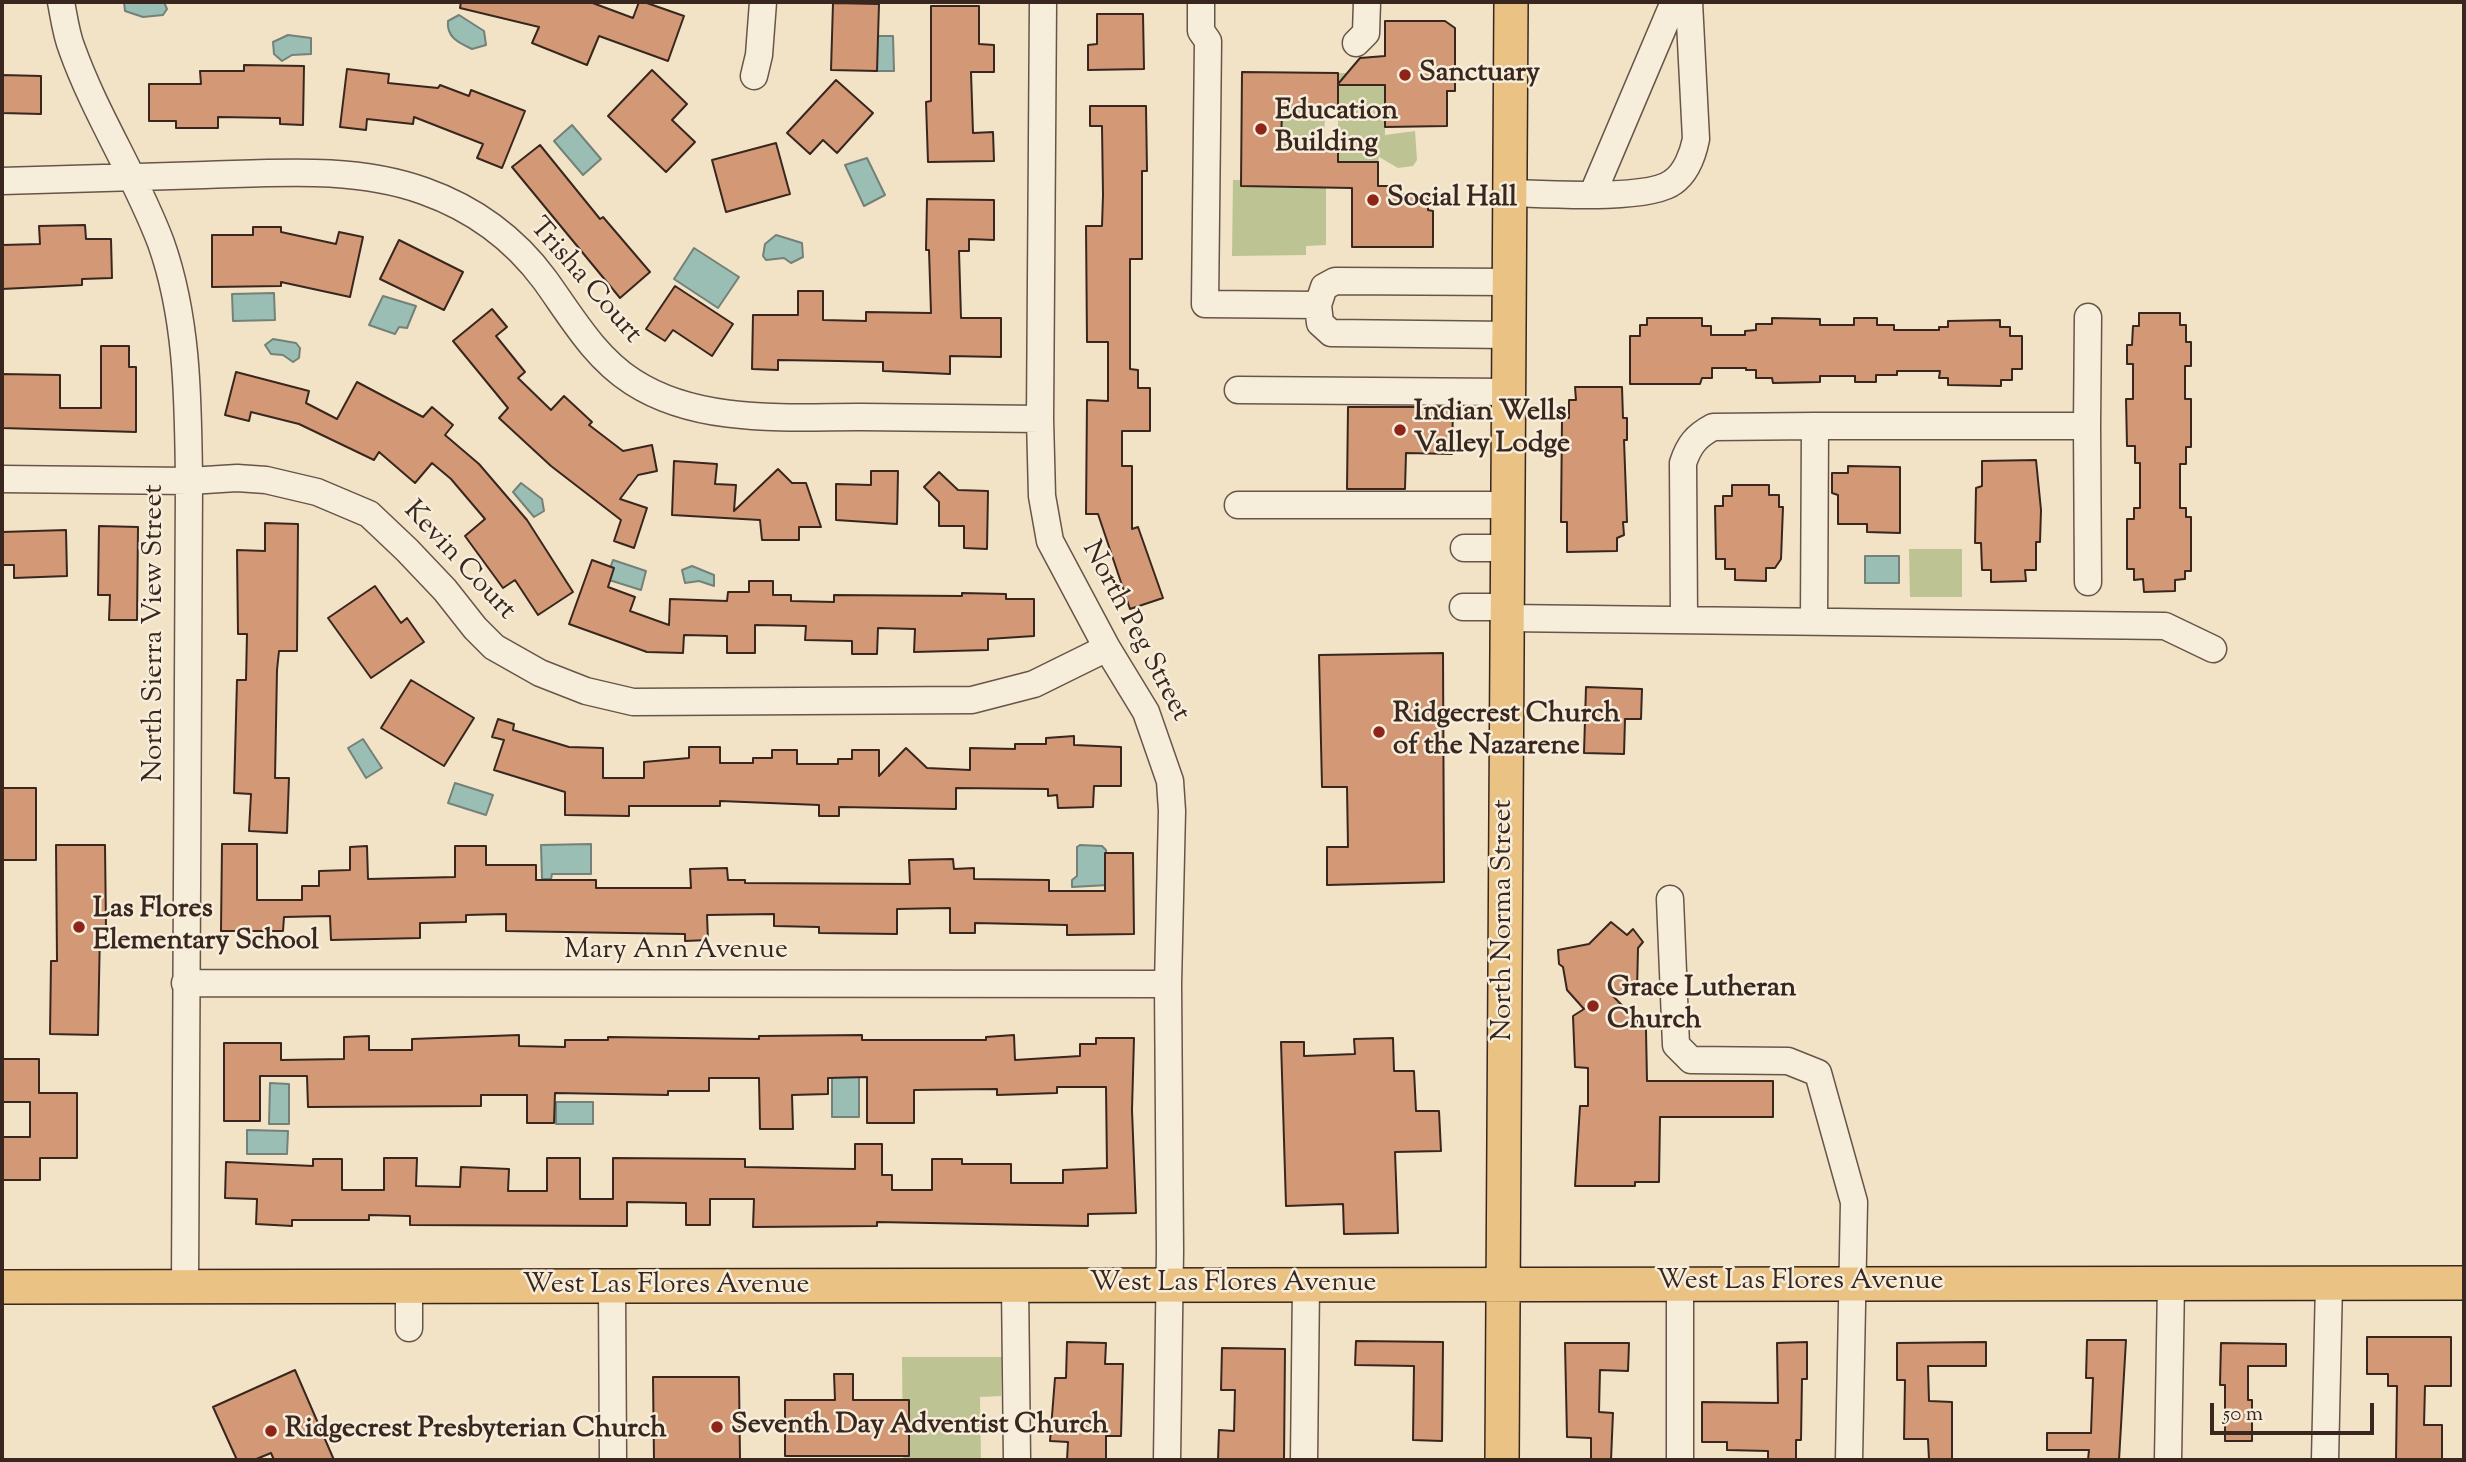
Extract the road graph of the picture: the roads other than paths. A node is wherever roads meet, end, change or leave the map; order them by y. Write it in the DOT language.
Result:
graph roads {
  1 [pos="61,2"];
  2 [pos="763,2"];
  3 [pos="1042,2"];
  4 [pos="1201,2"];
  5 [pos="1367,2"];
  6 [pos="1511,2"];
  7 [pos="1674,2"];
  8 [pos="1689,2"];
  9 [pos="1356,43"];
  10 [pos="754,76"];
  11 [pos="135,178"];
  12 [pos="2,181"];
  13 [pos="1510,193"];
  14 [pos="1593,193"];
  15 [pos="1509,282"];
  16 [pos="1318,305"];
  17 [pos="2088,317"];
  18 [pos="1509,335"];
  19 [pos="1238,390"];
  20 [pos="1508,392"];
  21 [pos="1040,419"];
  22 [pos="1815,426"];
  23 [pos="2087,426"];
  24 [pos="2,479"];
  25 [pos="189,481"];
  26 [pos="1238,505"];
  27 [pos="1507,505"];
  28 [pos="1464,548"];
  29 [pos="1507,548"];
  30 [pos="2088,582"];
  31 [pos="1464,607"];
  32 [pos="1507,612"];
  33 [pos="1684,619"];
  34 [pos="1814,620"];
  35 [pos="1107,648"];
  36 [pos="2213,649"];
  37 [pos="1670,899"];
  38 [pos="184,983"];
  39 [pos="1168,984"];
  40 [pos="1506,1283"];
  41 [pos="1681,1283"];
  42 [pos="1851,1283"];
  43 [pos="2171,1283"];
  44 [pos="2329,1283"];
  45 [pos="2464,1283"];
  46 [pos="1015,1284"];
  47 [pos="1170,1284"];
  48 [pos="1306,1284"];
  49 [pos="2,1287"];
  50 [pos="185,1287"];
  51 [pos="409,1288"];
  52 [pos="612,1288"];
  53 [pos="409,1328"];
  54 [pos="613,1460"];
  55 [pos="1017,1460"];
  56 [pos="1167,1460"];
  57 [pos="1304,1460"];
  58 [pos="1502,1460"];
  59 [pos="1680,1460"];
  60 [pos="1849,1460"];
  61 [pos="2168,1460"];
  62 [pos="2325,1460"];
  1 -- 11 [label="street, North Sierra View Street"];
  2 -- 10 [label="street"];
  3 -- 21 [label="street, North Peg Street"];
  4 -- 16 [label="street"];
  5 -- 9 [label="street"];
  6 -- 13 [label="main road, North Norma Street"];
  7 -- 14 [label="street"];
  8 -- 14 [label="street"];
  11 -- 12 [label="street, Trisha Court"];
  11 -- 21 [label="street, Trisha Court"];
  11 -- 25 [label="street, North Sierra View Street"];
  13 -- 14 [label="street"];
  13 -- 15 [label="main road, North Norma Street"];
  15 -- 16 [label="street"];
  15 -- 18 [label="main road, North Norma Street"];
  16 -- 18 [label="street"];
  17 -- 23 [label="street"];
  18 -- 20 [label="main road, North Norma Street"];
  19 -- 20 [label="street"];
  20 -- 27 [label="main road, North Norma Street"];
  21 -- 35 [label="street, North Peg Street"];
  22 -- 23 [label="street"];
  22 -- 33 [label="street"];
  22 -- 34 [label="street"];
  23 -- 30 [label="street"];
  24 -- 25 [label="street, Kevin Court"];
  25 -- 35 [label="street, Kevin Court"];
  25 -- 38 [label="street, North Sierra View Street"];
  26 -- 27 [label="street"];
  27 -- 29 [label="main road, North Norma Street"];
  28 -- 29 [label="street"];
  29 -- 32 [label="main road, North Norma Street"];
  31 -- 32 [label="street"];
  32 -- 33 [label="street"];
  32 -- 40 [label="main road, North Norma Street"];
  33 -- 34 [label="street"];
  34 -- 36 [label="street"];
  35 -- 39 [label="street, North Peg Street"];
  37 -- 42 [label="street"];
  38 -- 39 [label="street, Mary Ann Avenue"];
  38 -- 50 [label="street, North Sierra View Street"];
  39 -- 47 [label="street, North Peg Street"];
  40 -- 41 [label="main road, West Las Flores Avenue"];
  40 -- 48 [label="main road, West Las Flores Avenue"];
  40 -- 58 [label="main road, North Norma Street"];
  41 -- 42 [label="main road, West Las Flores Avenue"];
  41 -- 59 [label="street"];
  42 -- 43 [label="main road, West Las Flores Avenue"];
  42 -- 60 [label="street"];
  43 -- 44 [label="main road, West Las Flores Avenue"];
  43 -- 61 [label="street"];
  44 -- 45 [label="main road, West Las Flores Avenue"];
  44 -- 62 [label="street"];
  46 -- 47 [label="main road, West Las Flores Avenue"];
  46 -- 52 [label="main road, West Las Flores Avenue"];
  46 -- 55 [label="street"];
  47 -- 48 [label="main road, West Las Flores Avenue"];
  47 -- 56 [label="street, North Peg Street"];
  48 -- 57 [label="street"];
  49 -- 50 [label="main road, West Las Flores Avenue"];
  50 -- 51 [label="main road, West Las Flores Avenue"];
  51 -- 52 [label="main road, West Las Flores Avenue"];
  51 -- 53 [label="street"];
  52 -- 54 [label="street"];
}
